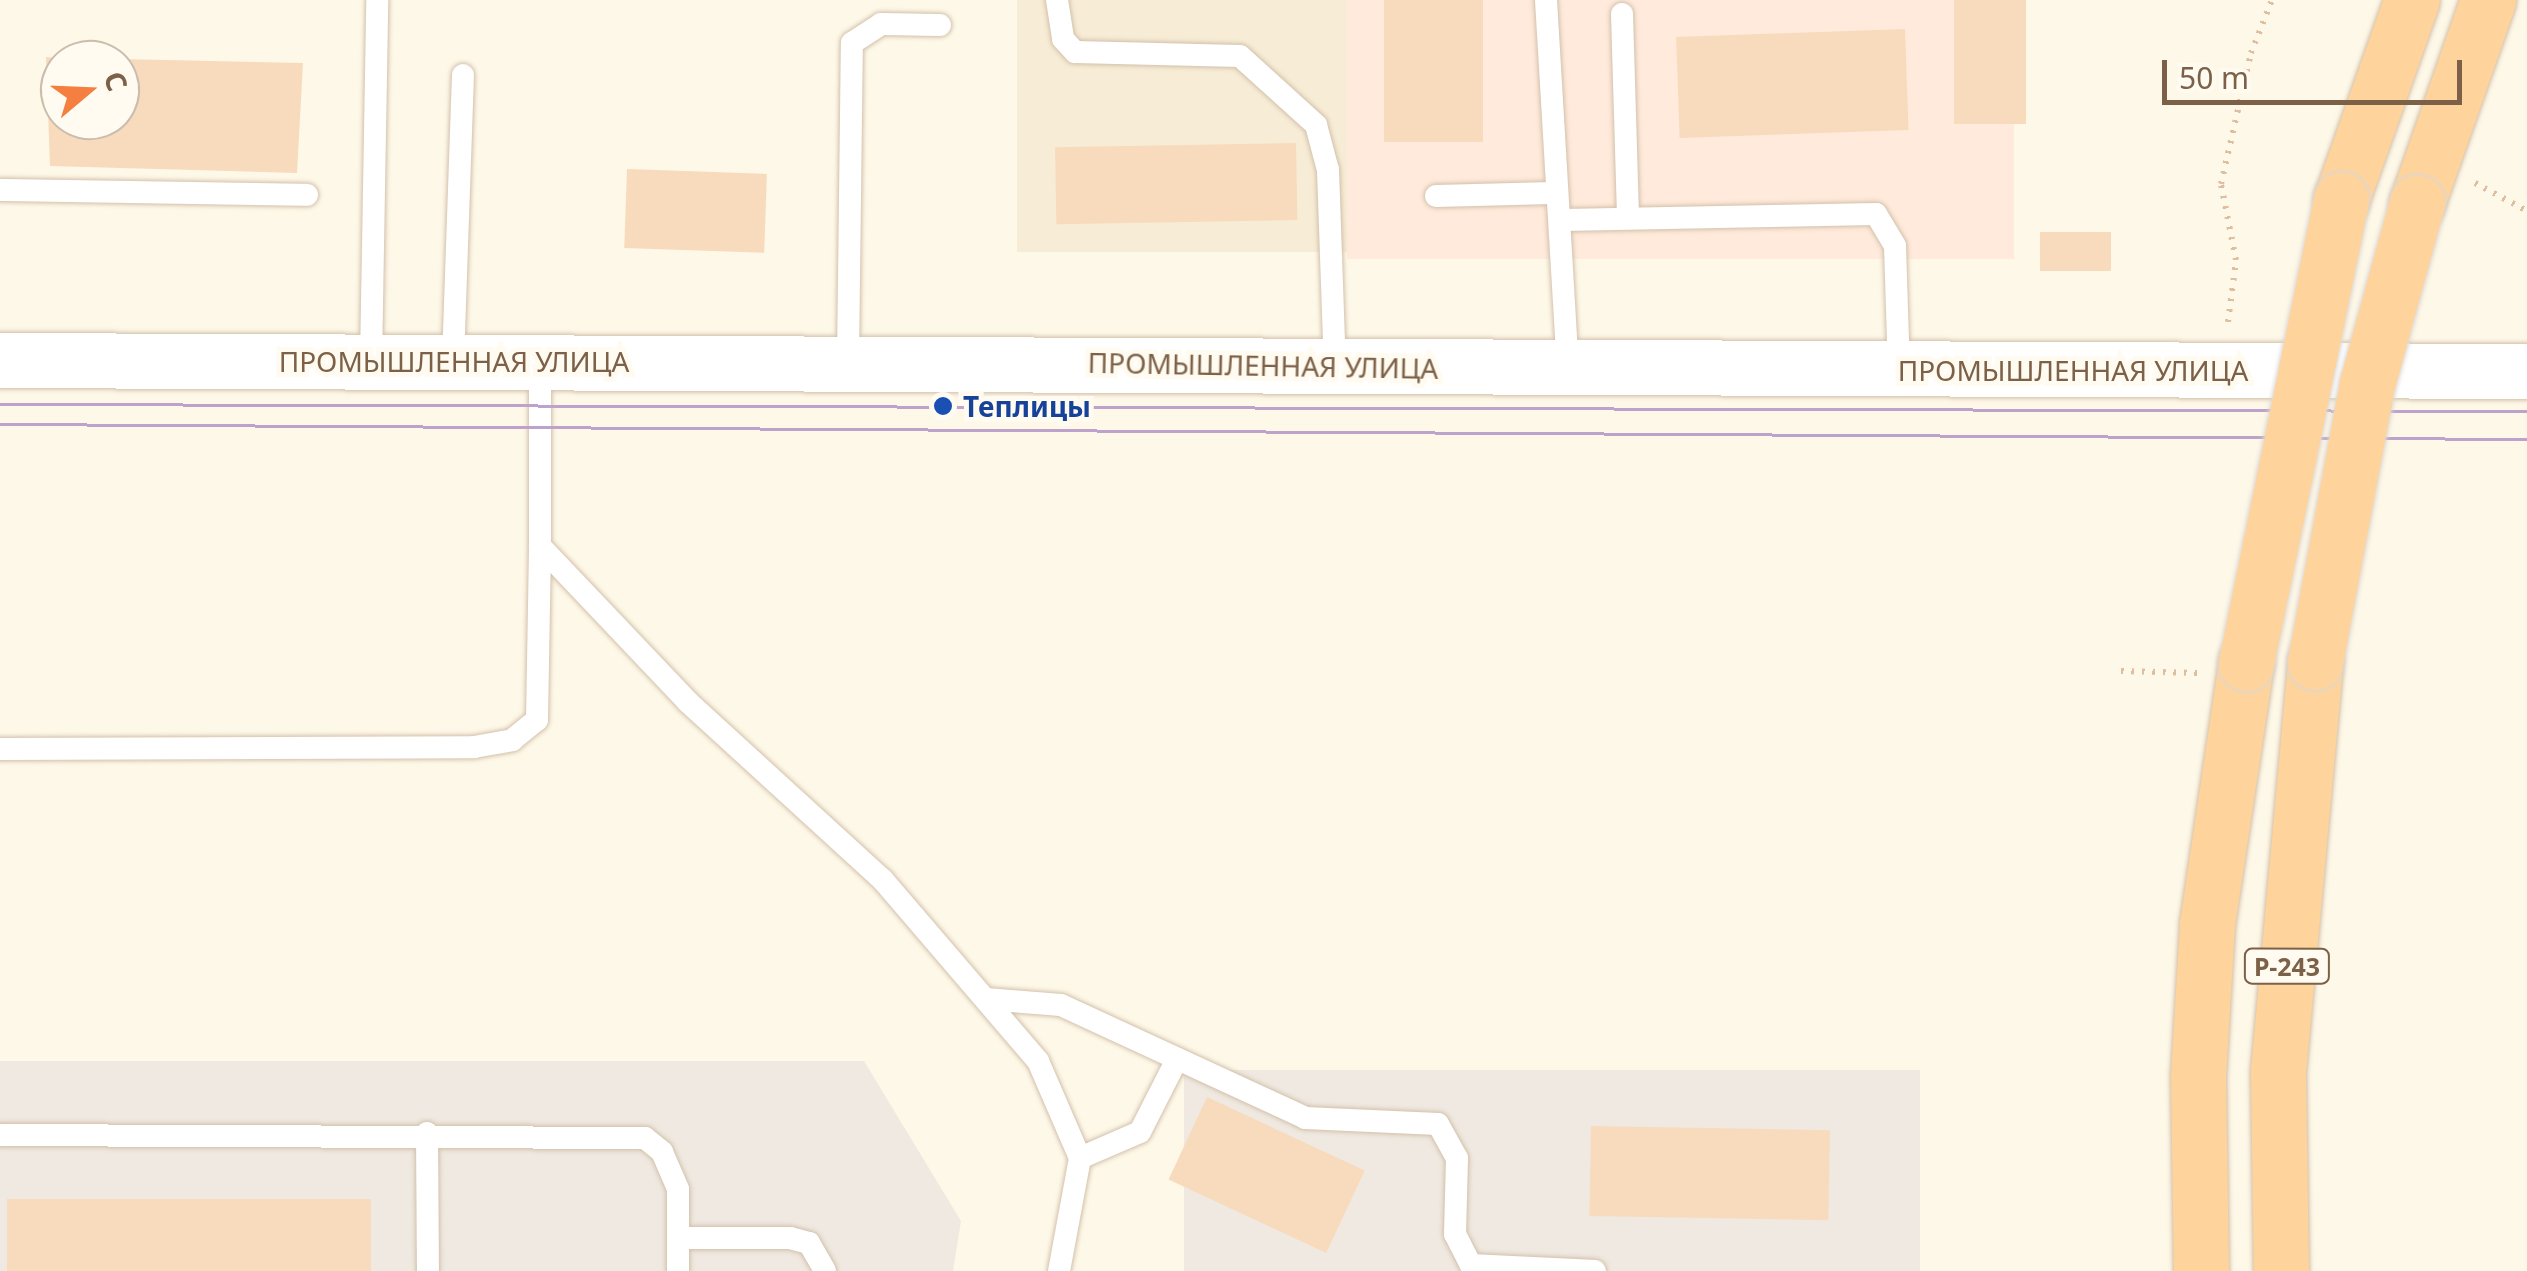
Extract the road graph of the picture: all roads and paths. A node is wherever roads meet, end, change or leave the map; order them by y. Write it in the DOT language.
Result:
graph roads {
  1 [pos="377,0"];
  2 [pos="1058,0"];
  3 [pos="1546,0"];
  4 [pos="2272,0"];
  5 [pos="2412,0"];
  6 [pos="2488,0"];
  7 [pos="1622,14"];
  8 [pos="940,25"];
  9 [pos="463,74"];
  10 [pos="2475,183"];
  11 [pos="0,190"];
  12 [pos="1552,192"];
  13 [pos="307,195"];
  14 [pos="1436,196"];
  15 [pos="2527,211"];
  16 [pos="1628,218"];
  17 [pos="1563,220"];
  18 [pos="0,360"];
  19 [pos="848,360"];
  20 [pos="371,361"];
  21 [pos="453,362"];
  22 [pos="540,363"];
  23 [pos="1335,366"];
  24 [pos="1568,369"];
  25 [pos="1899,370"];
  26 [pos="2243,370"];
  27 [pos="2527,370"];
  28 [pos="540,546"];
  29 [pos="2231,668"];
  30 [pos="2121,670"];
  31 [pos="0,749"];
  32 [pos="986,999"];
  33 [pos="1177,1059"];
  34 [pos="427,1134"];
  35 [pos="0,1135"];
  36 [pos="1080,1158"];
  37 [pos="678,1238"];
  38 [pos="428,1271"];
  39 [pos="678,1271"];
  40 [pos="825,1271"];
  41 [pos="1059,1271"];
  42 [pos="1596,1271"];
  43 [pos="2200,1271"];
  44 [pos="2281,1271"];
  1 -- 20 [label="lane"];
  2 -- 23 [label="lane"];
  3 -- 12 [label="lane"];
  4 -- 26 [label="path"];
  5 -- 29 [label="highway, Р-243, bridge"];
  6 -- 44 [label="highway, Р-243, bridge"];
  7 -- 16 [label="lane"];
  8 -- 19 [label="lane"];
  9 -- 21 [label="lane"];
  10 -- 15 [label="path"];
  11 -- 13 [label="lane"];
  12 -- 14 [label="lane"];
  12 -- 17 [label="lane"];
  16 -- 17 [label="lane"];
  16 -- 25 [label="lane"];
  17 -- 24 [label="lane"];
  18 -- 20 [label="street, ПРОМЫШЛЕННАЯ УЛИЦА"];
  19 -- 22 [label="street, ПРОМЫШЛЕННАЯ УЛИЦА"];
  19 -- 23 [label="street, ПРОМЫШЛЕННАЯ УЛИЦА"];
  20 -- 21 [label="street, ПРОМЫШЛЕННАЯ УЛИЦА"];
  21 -- 22 [label="street, ПРОМЫШЛЕННАЯ УЛИЦА"];
  22 -- 28 [label="lane"];
  23 -- 24 [label="street, ПРОМЫШЛЕННАЯ УЛИЦА"];
  24 -- 25 [label="street, ПРОМЫШЛЕННАЯ УЛИЦА"];
  25 -- 26 [label="street, ПРОМЫШЛЕННАЯ УЛИЦА"];
  26 -- 27 [label="street, ПРОМЫШЛЕННАЯ УЛИЦА"];
  28 -- 31 [label="lane"];
  28 -- 32 [label="lane"];
  29 -- 30 [label="path"];
  29 -- 43 [label="highway, Р-243"];
  32 -- 33 [label="lane"];
  32 -- 36 [label="lane"];
  33 -- 36 [label="lane"];
  33 -- 42 [label="lane"];
  34 -- 35 [label="lane"];
  34 -- 37 [label="lane"];
  34 -- 38 [label="lane"];
  36 -- 41 [label="lane"];
  37 -- 39 [label="lane"];
  37 -- 40 [label="lane"];
}
